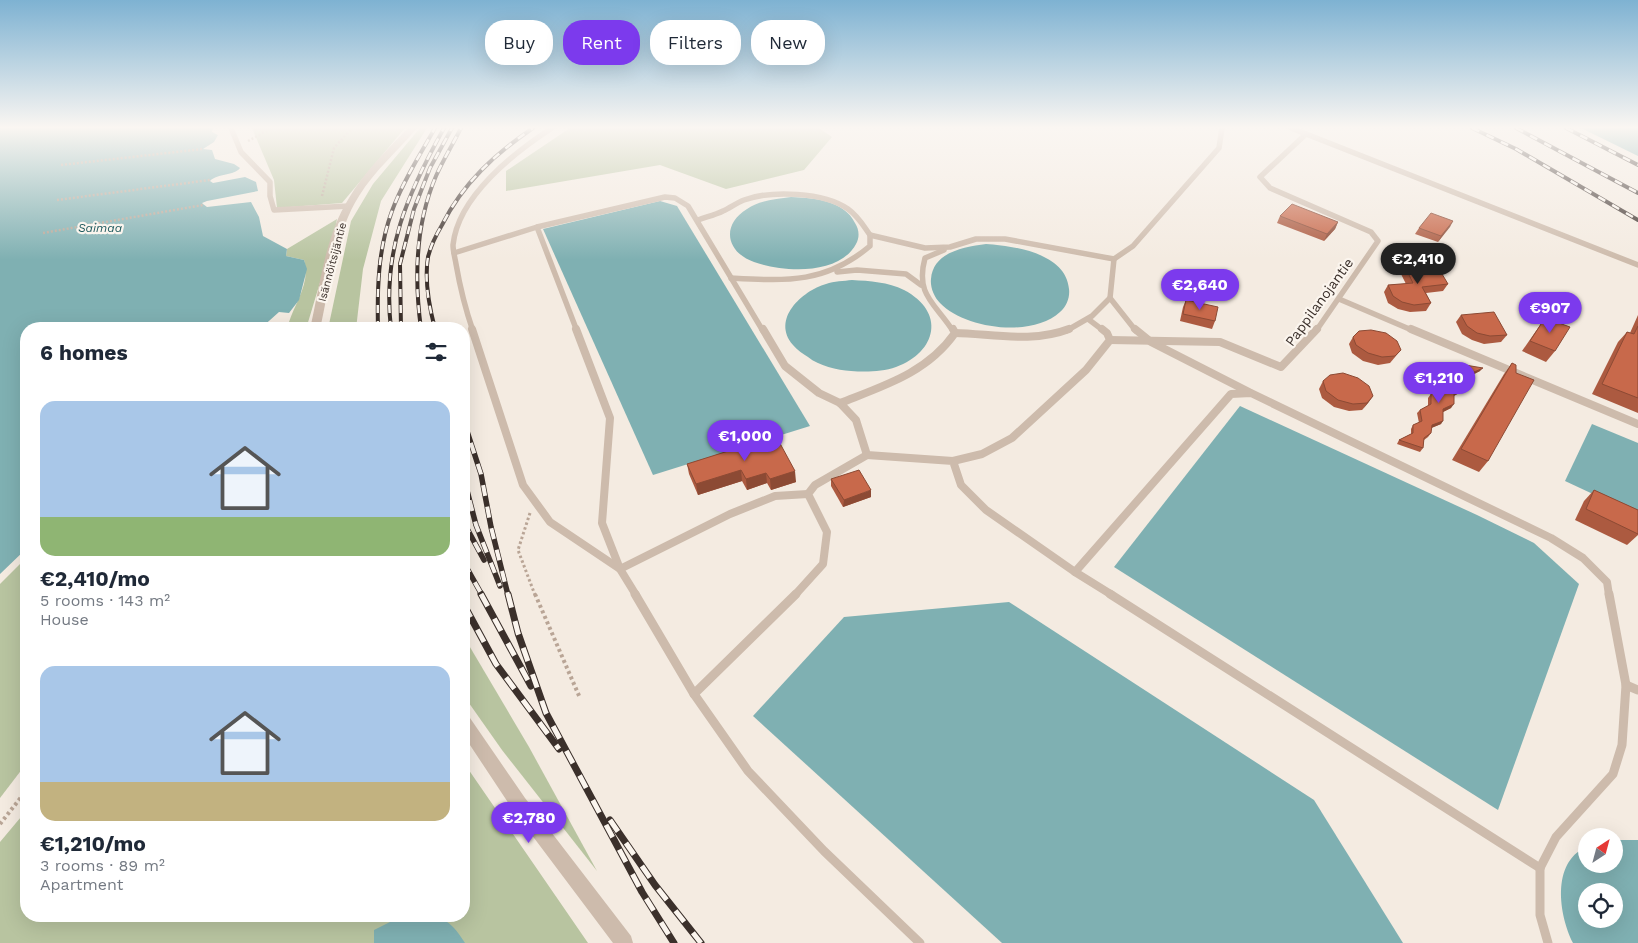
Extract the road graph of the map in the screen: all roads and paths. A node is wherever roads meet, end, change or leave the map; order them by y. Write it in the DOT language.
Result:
graph roads {
  1 [pos="259,172"];
  2 [pos="329,172"];
  3 [pos="372,172"];
  4 [pos="496,172"];
  5 [pos="1199,172"];
  6 [pos="1265,172"];
  7 [pos="1404,172"];
  8 [pos="210,180"];
  9 [pos="57,200"];
  10 [pos="203,204"];
  11 [pos="349,206"];
  12 [pos="313,209"];
  13 [pos="698,220"];
  14 [pos="537,227"];
  15 [pos="43,233"];
  16 [pos="870,235"];
  17 [pos="950,247"];
  18 [pos="454,253"];
  19 [pos="1114,259"];
  20 [pos="1638,265"];
  21 [pos="828,274"];
  22 [pos="732,278"];
  23 [pos="921,285"];
  24 [pos="1110,298"];
  25 [pos="1338,300"];
  26 [pos="1088,319"];
  27 [pos="317,322"];
  28 [pos="470,322"];
  29 [pos="470,323"];
  30 [pos="955,332"];
  31 [pos="1110,340"];
  32 [pos="1151,342"];
  33 [pos="1251,393"];
  34 [pos="840,403"];
  35 [pos="1638,424"];
  36 [pos="867,455"];
  37 [pos="954,461"];
  38 [pos="808,494"];
  39 [pos="534,500"];
  40 [pos="620,569"];
  41 [pos="1075,572"];
  42 [pos="1626,684"];
  43 [pos="1638,690"];
  44 [pos="694,694"];
  45 [pos="580,698"];
  46 [pos="470,732"];
  47 [pos="20,799"];
  48 [pos="0,824"];
  49 [pos="1540,868"];
  50 [pos="624,943"];
  51 [pos="920,943"];
  52 [pos="1548,943"];
  1 -- 12 [label="lane"];
  2 -- 12 [label="path"];
  3 -- 11 [label="street, Isännöitsijäntie"];
  4 -- 18 [label="lane"];
  5 -- 19 [label="lane"];
  6 -- 25 [label="lane, Pappilanojantie"];
  7 -- 20 [label="lane"];
  8 -- 9 [label="path"];
  10 -- 15 [label="path"];
  11 -- 12 [label="lane"];
  11 -- 27 [label="street, Isännöitsijäntie"];
  13 -- 14 [label="lane"];
  13 -- 16 [label="lane"];
  13 -- 22 [label="lane"];
  14 -- 18 [label="lane"];
  14 -- 40 [label="lane"];
  16 -- 17 [label="lane"];
  16 -- 21 [label="lane"];
  17 -- 19 [label="lane"];
  17 -- 23 [label="lane"];
  18 -- 28 [label="lane"];
  19 -- 24 [label="lane"];
  21 -- 22 [label="lane"];
  21 -- 23 [label="lane"];
  22 -- 34 [label="lane"];
  23 -- 30 [label="lane"];
  24 -- 26 [label="lane"];
  24 -- 32 [label="lane"];
  25 -- 32 [label="lane, Pappilanojantie"];
  25 -- 35 [label="lane"];
  26 -- 30 [label="lane"];
  26 -- 31 [label="lane"];
  29 -- 39 [label="lane"];
  30 -- 34 [label="lane"];
  31 -- 32 [label="lane, Pappilanojantie"];
  31 -- 37 [label="lane"];
  32 -- 33 [label="lane"];
  33 -- 41 [label="lane"];
  33 -- 42 [label="lane"];
  34 -- 36 [label="lane"];
  36 -- 37 [label="lane"];
  36 -- 38 [label="lane"];
  37 -- 41 [label="lane"];
  38 -- 40 [label="lane"];
  38 -- 44 [label="lane"];
  39 -- 40 [label="lane"];
  39 -- 45 [label="path"];
  40 -- 44 [label="lane"];
  41 -- 49 [label="lane"];
  42 -- 43 [label="lane"];
  42 -- 49 [label="lane"];
  44 -- 51 [label="lane"];
  46 -- 50 [label="street"];
  47 -- 48 [label="path"];
  49 -- 52 [label="lane"];
}
